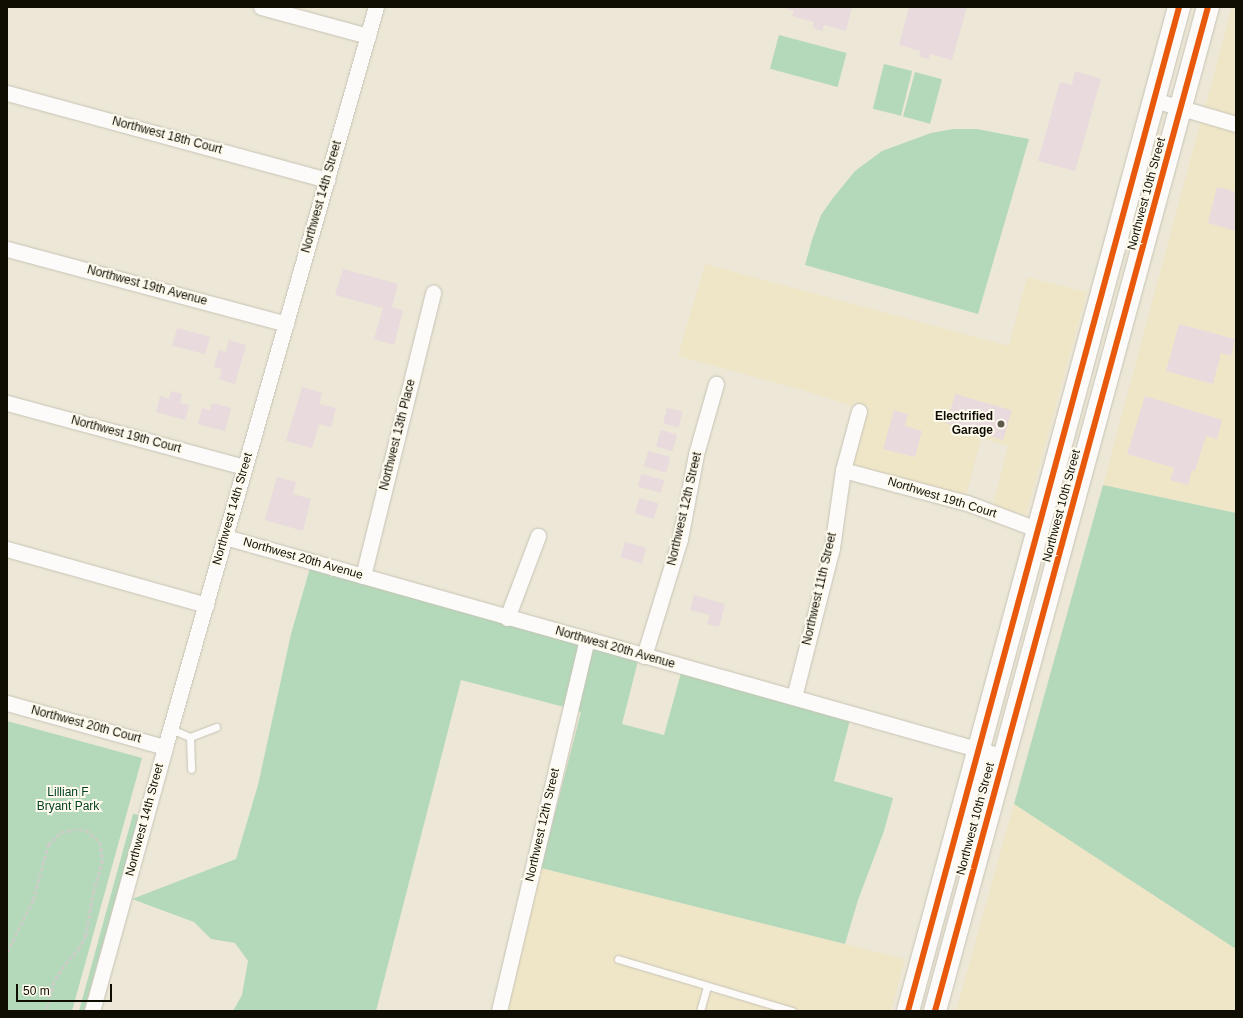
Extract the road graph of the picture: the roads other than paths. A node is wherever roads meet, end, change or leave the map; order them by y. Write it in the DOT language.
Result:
graph roads {
  1 [pos="261,7"];
  2 [pos="376,7"];
  3 [pos="1179,7"];
  4 [pos="1208,7"];
  5 [pos="368,36"];
  6 [pos="7,93"];
  7 [pos="1154,100"];
  8 [pos="1181,108"];
  9 [pos="1236,124"];
  10 [pos="327,180"];
  11 [pos="7,249"];
  12 [pos="433,293"];
  13 [pos="286,324"];
  14 [pos="716,384"];
  15 [pos="7,403"];
  16 [pos="859,410"];
  17 [pos="1058,460"];
  18 [pos="245,467"];
  19 [pos="1084,467"];
  20 [pos="843,470"];
  21 [pos="1039,530"];
  22 [pos="538,536"];
  23 [pos="225,537"];
  24 [pos="7,549"];
  25 [pos="363,576"];
  26 [pos="206,605"];
  27 [pos="508,618"];
  28 [pos="587,640"];
  29 [pos="644,656"];
  30 [pos="794,697"];
  31 [pos="7,703"];
  32 [pos="216,727"];
  33 [pos="171,729"];
  34 [pos="190,737"];
  35 [pos="165,747"];
  36 [pos="980,750"];
  37 [pos="1005,757"];
  38 [pos="191,769"];
  39 [pos="618,959"];
  40 [pos="707,986"];
  41 [pos="92,1011"];
  42 [pos="499,1011"];
  43 [pos="700,1011"];
  44 [pos="792,1011"];
  45 [pos="908,1011"];
  46 [pos="935,1011"];
  1 -- 5 [label="street"];
  2 -- 5 [label="street, Northwest 14th Street"];
  3 -- 7 [label="highway, Northwest 10th Street"];
  4 -- 8 [label="highway, Northwest 10th Street"];
  5 -- 10 [label="street, Northwest 14th Street"];
  6 -- 10 [label="street, Northwest 18th Court"];
  7 -- 8 [label="street"];
  7 -- 17 [label="highway, Northwest 10th Street"];
  8 -- 9 [label="street"];
  8 -- 19 [label="highway, Northwest 10th Street"];
  10 -- 13 [label="street, Northwest 14th Street"];
  11 -- 13 [label="street, Northwest 19th Avenue"];
  12 -- 25 [label="street, Northwest 13th Place"];
  13 -- 18 [label="street, Northwest 14th Street"];
  14 -- 29 [label="street, Northwest 12th Street"];
  15 -- 18 [label="street, Northwest 19th Court"];
  16 -- 20 [label="street, Northwest 11th Street"];
  17 -- 19 [label="highway"];
  17 -- 21 [label="highway, Northwest 10th Street"];
  18 -- 23 [label="street, Northwest 14th Street"];
  19 -- 37 [label="highway, Northwest 10th Street"];
  20 -- 21 [label="street, Northwest 19th Court"];
  20 -- 30 [label="street, Northwest 11th Street"];
  21 -- 36 [label="highway, Northwest 10th Street"];
  22 -- 27 [label="street"];
  23 -- 25 [label="street, Northwest 20th Avenue"];
  23 -- 26 [label="street, Northwest 14th Street"];
  24 -- 26 [label="street"];
  25 -- 27 [label="street, Northwest 20th Avenue"];
  26 -- 33 [label="street, Northwest 14th Street"];
  27 -- 28 [label="street, Northwest 20th Avenue"];
  28 -- 29 [label="street, Northwest 20th Avenue"];
  28 -- 42 [label="street, Northwest 12th Street"];
  29 -- 30 [label="street, Northwest 20th Avenue"];
  30 -- 36 [label="street, Northwest 20th Avenue"];
  31 -- 35 [label="street, Northwest 20th Court"];
  32 -- 34 [label="lane"];
  33 -- 34 [label="lane"];
  33 -- 35 [label="street, Northwest 14th Street"];
  34 -- 38 [label="lane"];
  35 -- 41 [label="street, Northwest 14th Street"];
  36 -- 37 [label="street, Northwest 20th Avenue"];
  36 -- 45 [label="highway, Northwest 10th Street"];
  37 -- 46 [label="highway, Northwest 10th Street"];
  39 -- 40 [label="lane"];
  40 -- 43 [label="lane"];
  40 -- 44 [label="lane"];
}
